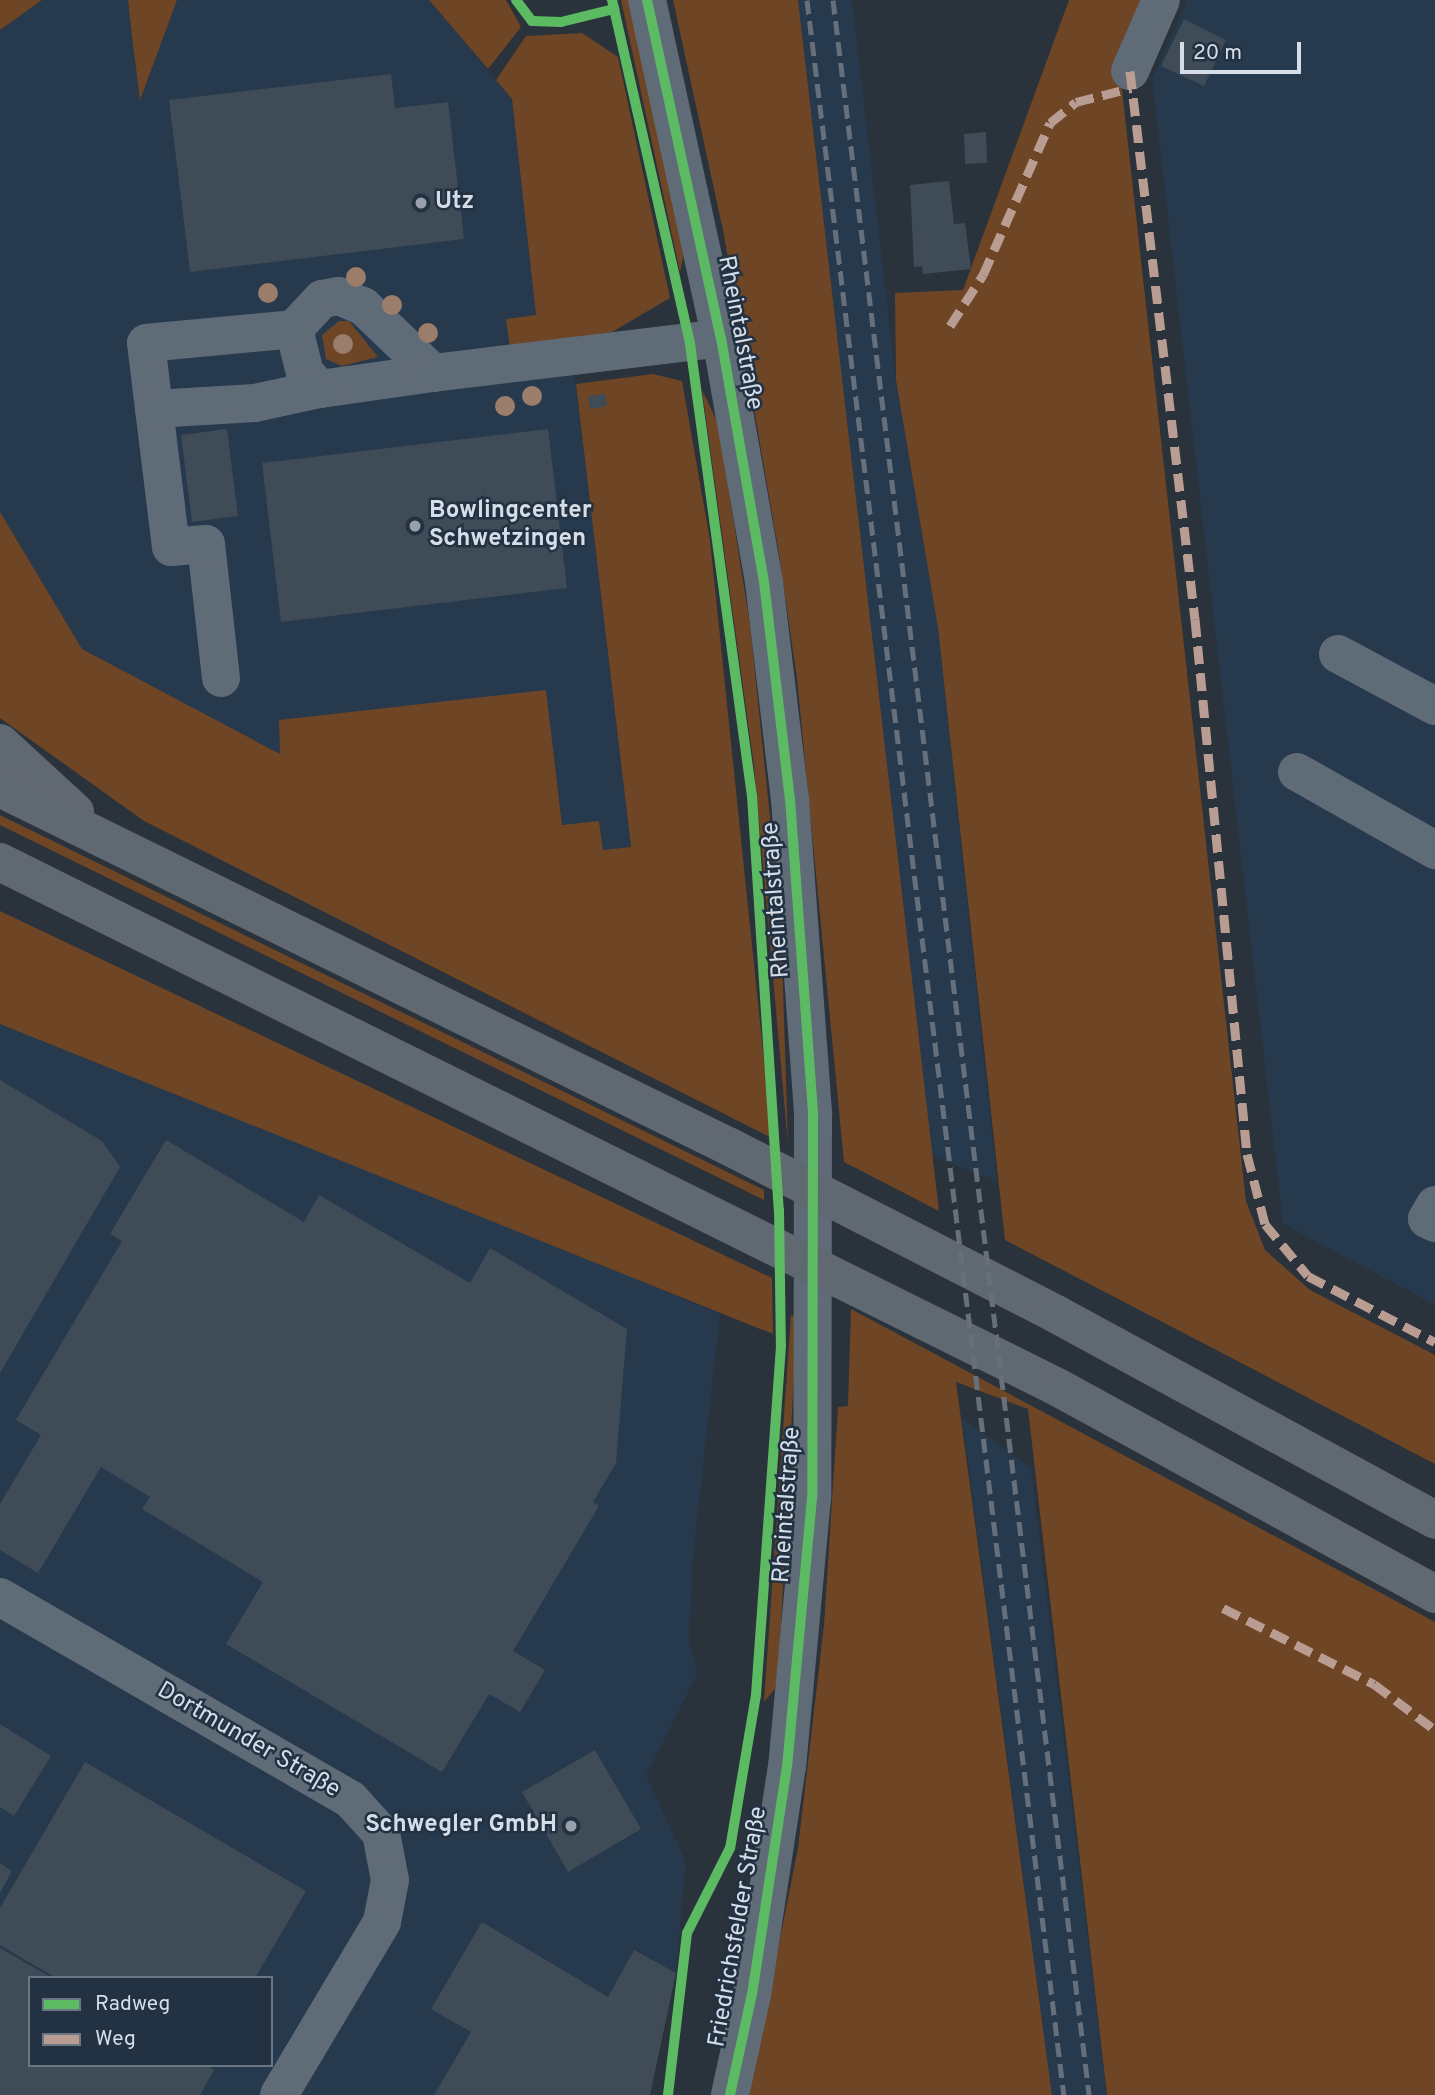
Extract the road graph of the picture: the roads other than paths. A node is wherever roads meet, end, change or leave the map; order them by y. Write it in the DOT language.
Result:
graph roads {
  1 [pos="648,0"];
  2 [pos="1161,0"];
  3 [pos="1130,71"];
  4 [pos="295,329"];
  5 [pos="721,338"];
  6 [pos="433,373"];
  7 [pos="320,389"];
  8 [pos="154,409"];
  9 [pos="1338,654"];
  10 [pos="220,678"];
  11 [pos="1435,706"];
  12 [pos="0,743"];
  13 [pos="1297,772"];
  14 [pos="0,788"];
  15 [pos="105,840"];
  16 [pos="1435,850"];
  17 [pos="0,862"];
  18 [pos="1435,1205"];
  19 [pos="1435,1223"];
  20 [pos="1435,1520"];
  21 [pos="1435,1594"];
  22 [pos="0,1597"];
  23 [pos="788,1766"];
  24 [pos="279,2095"];
  25 [pos="730,2095"];
  1 -- 5 [label="street, Rheintalstraße"];
  2 -- 3 [label="street"];
  4 -- 6 [label="street"];
  4 -- 7 [label="street"];
  4 -- 8 [label="street"];
  5 -- 6 [label="street, Rheintalstraße"];
  5 -- 23 [label="street, Rheintalstraße"];
  6 -- 7 [label="street, Rheintalstraße"];
  7 -- 8 [label="street, Rheintalstraße"];
  8 -- 10 [label="street"];
  9 -- 11 [label="street"];
  12 -- 15 [label="highway"];
  13 -- 16 [label="street"];
  14 -- 15 [label="highway"];
  15 -- 20 [label="highway"];
  17 -- 21 [label="highway"];
  18 -- 19 [label="street"];
  22 -- 24 [label="street, Dortmunder Straße"];
  23 -- 25 [label="street, Friedrichsfelder Straße"];
}
